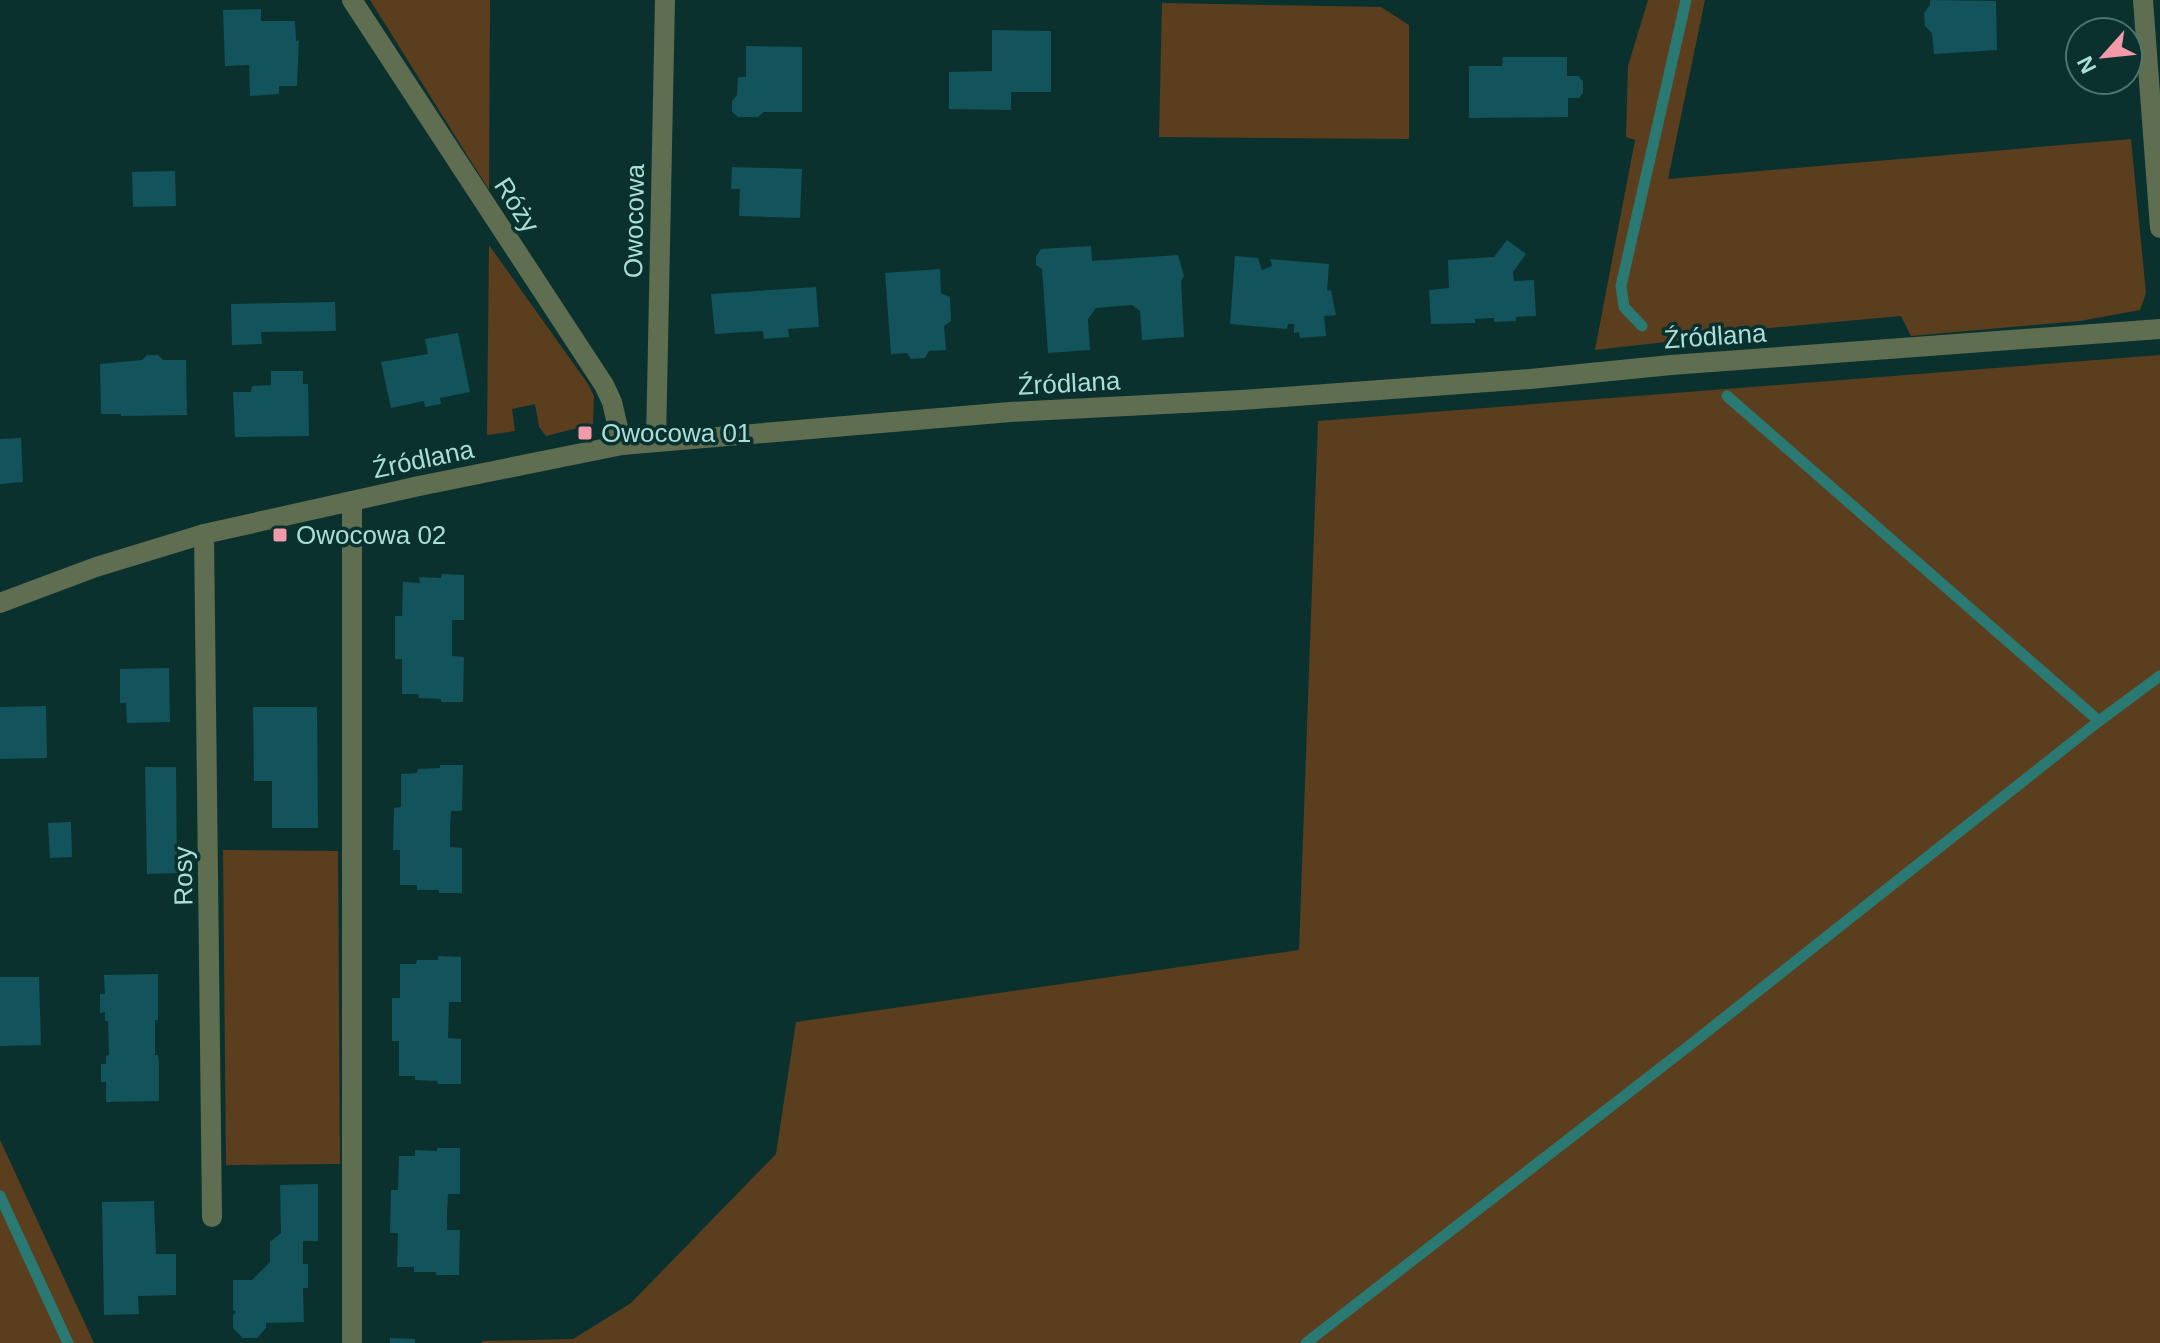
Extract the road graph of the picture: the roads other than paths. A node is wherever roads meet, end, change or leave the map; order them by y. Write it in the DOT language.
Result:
graph roads {
  1 [pos="352,0"];
  2 [pos="665,0"];
  3 [pos="2143,0"];
  4 [pos="2160,228"];
  5 [pos="2160,329"];
  6 [pos="656,442"];
  7 [pos="622,445"];
  8 [pos="352,501"];
  9 [pos="204,534"];
  10 [pos="0,603"];
  11 [pos="212,1217"];
  12 [pos="352,1343"];
  1 -- 7 [label="street, Róży"];
  2 -- 6 [label="street, Owocowa"];
  3 -- 4 [label="street"];
  5 -- 6 [label="street, Źródlana"];
  6 -- 7 [label="street, Źródlana"];
  7 -- 8 [label="street, Źródlana"];
  8 -- 9 [label="street, Źródlana"];
  8 -- 12 [label="street"];
  9 -- 10 [label="street, Źródlana"];
  9 -- 11 [label="street, Rosy"];
}
